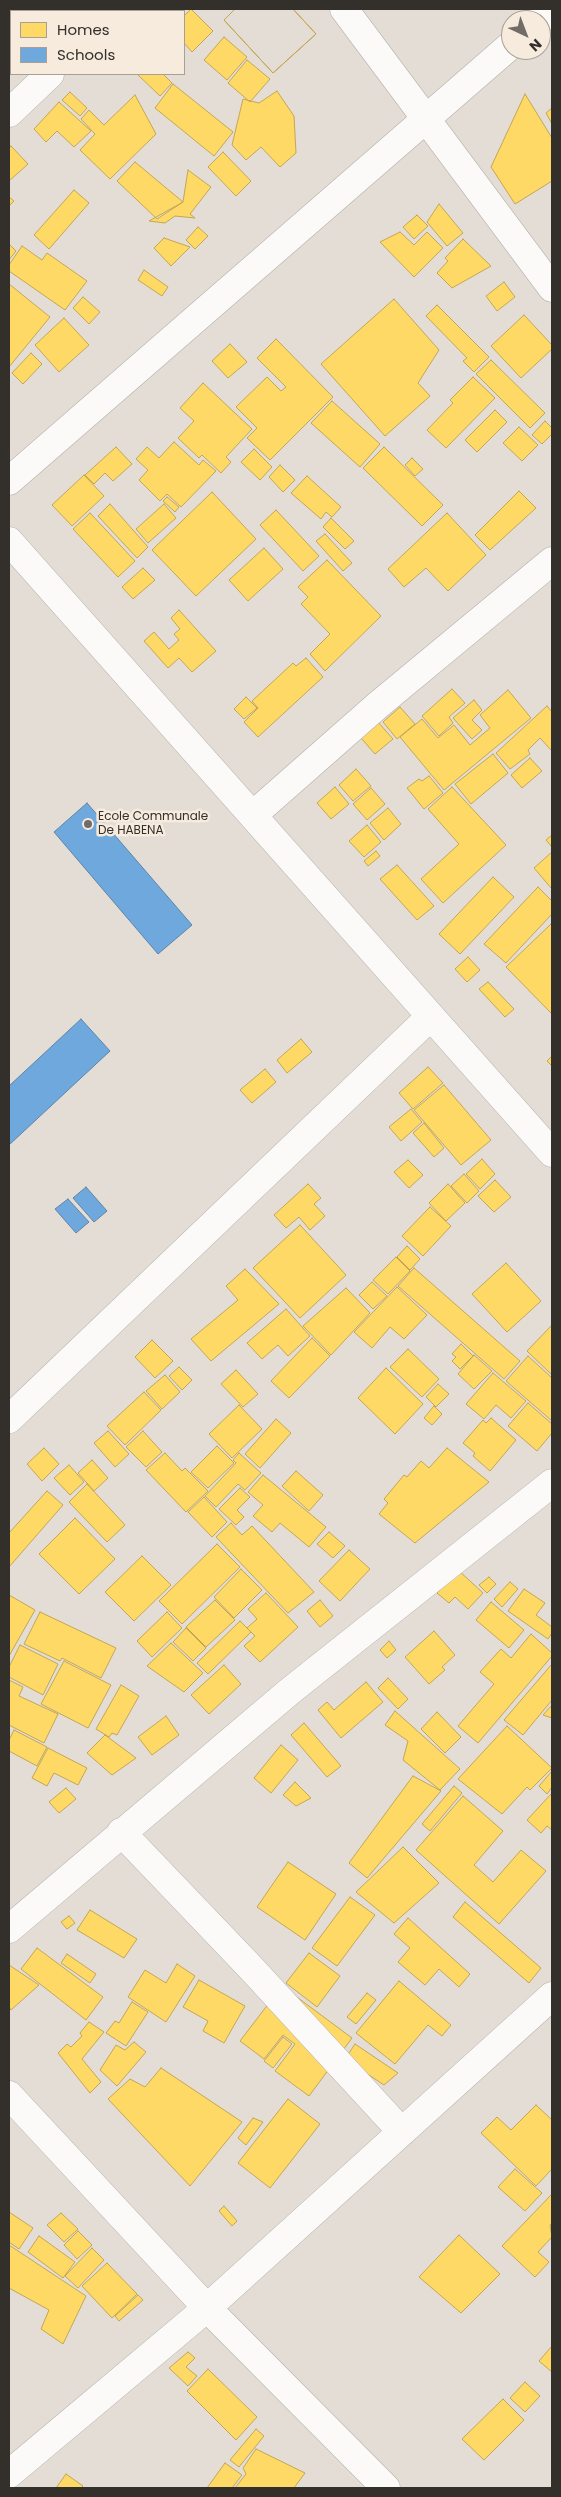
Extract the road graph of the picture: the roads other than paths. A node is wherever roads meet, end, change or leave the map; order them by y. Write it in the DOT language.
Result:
graph roads {
  1 [pos="344,9"];
  2 [pos="501,53"];
  3 [pos="49,75"];
  4 [pos="9,113"];
  5 [pos="425,117"];
  6 [pos="552,288"];
  7 [pos="9,481"];
  8 [pos="9,541"];
  9 [pos="552,561"];
  10 [pos="253,814"];
  11 [pos="430,1017"];
  12 [pos="552,1153"];
  13 [pos="9,1419"];
  14 [pos="552,1484"];
  15 [pos="121,1832"];
  16 [pos="9,1928"];
  17 [pos="552,1996"];
  18 [pos="9,2095"];
  19 [pos="402,2132"];
  20 [pos="208,2308"];
  21 [pos="9,2474"];
  22 [pos="386,2488"];
  1 -- 5 [label="street"];
  2 -- 5 [label="street"];
  3 -- 4 [label="street"];
  5 -- 6 [label="street"];
  5 -- 7 [label="street"];
  8 -- 10 [label="street"];
  9 -- 10 [label="street"];
  10 -- 11 [label="street"];
  11 -- 12 [label="street"];
  11 -- 13 [label="street"];
  14 -- 15 [label="street"];
  15 -- 16 [label="street"];
  15 -- 19 [label="street"];
  17 -- 19 [label="street"];
  18 -- 20 [label="street"];
  19 -- 20 [label="street"];
  20 -- 21 [label="street"];
  20 -- 22 [label="street"];
}
